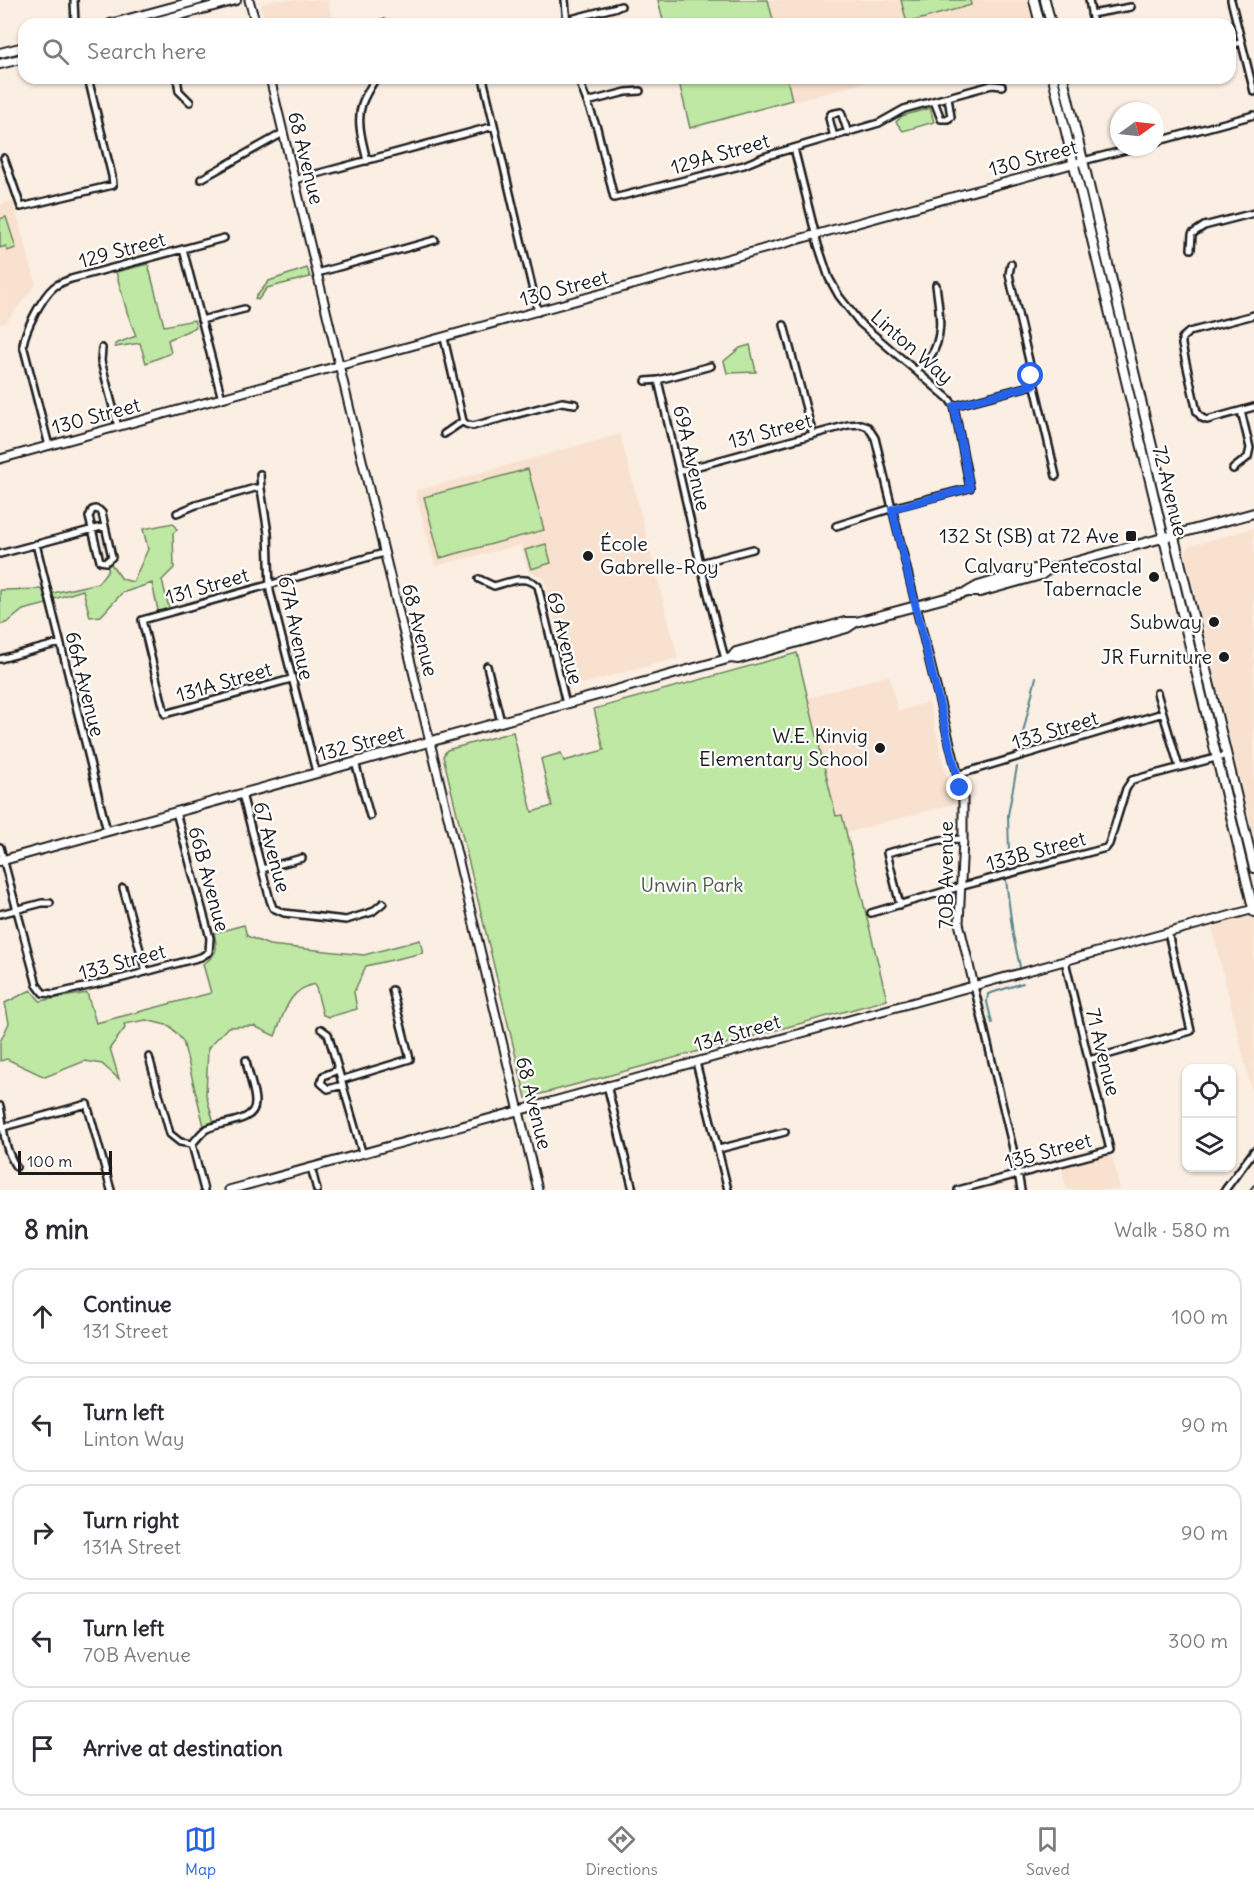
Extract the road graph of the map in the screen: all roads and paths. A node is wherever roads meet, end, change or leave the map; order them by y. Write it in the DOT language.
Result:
graph roads {
  1 [pos="74,0"];
  2 [pos="199,0"];
  3 [pos="236,0"];
  4 [pos="565,0"];
  5 [pos="1045,0"];
  6 [pos="1089,0"];
  7 [pos="1232,0"];
  8 [pos="251,2"];
  9 [pos="1035,4"];
  10 [pos="621,6"];
  11 [pos="1131,7"];
  12 [pos="1091,14"];
  13 [pos="75,18"];
  14 [pos="132,18"];
  15 [pos="169,18"];
  16 [pos="255,18"];
  17 [pos="567,18"];
  18 [pos="580,18"];
  19 [pos="1046,18"];
  20 [pos="1050,18"];
  21 [pos="1092,18"];
  22 [pos="1236,18"];
  23 [pos="1236,19"];
  24 [pos="1241,42"];
  25 [pos="1236,44"];
  26 [pos="18,48"];
  27 [pos="0,53"];
  28 [pos="18,60"];
  29 [pos="0,64"];
  30 [pos="89,84"];
  31 [pos="178,84"];
  32 [pos="271,84"];
  33 [pos="373,84"];
  34 [pos="484,84"];
  35 [pos="580,84"];
  36 [pos="1054,84"];
  37 [pos="1065,84"];
  38 [pos="1002,86"];
  39 [pos="640,91"];
  40 [pos="1254,92"];
  41 [pos="948,97"];
  42 [pos="934,101"];
  43 [pos="190,102"];
  44 [pos="587,102"];
  45 [pos="1254,115"];
  46 [pos="494,126"];
  47 [pos="283,133"];
  48 [pos="848,133"];
  49 [pos="834,136"];
  50 [pos="1164,140"];
  51 [pos="794,148"];
  52 [pos="1110,154"];
  53 [pos="4,158"];
  54 [pos="367,161"];
  55 [pos="1083,161"];
  56 [pos="1074,164"];
  57 [pos="201,179"];
  58 [pos="294,180"];
  59 [pos="1254,213"];
  60 [pos="815,236"];
  61 [pos="225,238"];
  62 [pos="435,240"];
  63 [pos="183,249"];
  64 [pos="1191,249"];
  65 [pos="1011,264"];
  66 [pos="317,273"];
  67 [pos="936,285"];
  68 [pos="244,309"];
  69 [pos="538,312"];
  70 [pos="1254,315"];
  71 [pos="201,320"];
  72 [pos="784,325"];
  73 [pos="444,338"];
  74 [pos="102,348"];
  75 [pos="711,366"];
  76 [pos="339,367"];
  77 [pos="916,371"];
  78 [pos="658,380"];
  79 [pos="646,381"];
  80 [pos="1033,385"];
  81 [pos="222,399"];
  82 [pos="575,404"];
  83 [pos="954,406"];
  84 [pos="1254,407"];
  85 [pos="1241,411"];
  86 [pos="463,421"];
  87 [pos="118,427"];
  88 [pos="868,427"];
  89 [pos="444,434"];
  90 [pos="813,435"];
  91 [pos="48,446"];
  92 [pos="0,459"];
  93 [pos="1233,469"];
  94 [pos="680,471"];
  95 [pos="260,474"];
  96 [pos="1056,476"];
  97 [pos="258,489"];
  98 [pos="892,509"];
  99 [pos="177,513"];
  100 [pos="1254,513"];
  101 [pos="105,526"];
  102 [pos="836,526"];
  103 [pos="92,529"];
  104 [pos="1174,535"];
  105 [pos="1164,538"];
  106 [pos="36,544"];
  107 [pos="753,549"];
  108 [pos="384,553"];
  109 [pos="0,554"];
  110 [pos="700,563"];
  111 [pos="479,579"];
  112 [pos="269,584"];
  113 [pos="916,606"];
  114 [pos="60,643"];
  115 [pos="728,658"];
  116 [pos="0,659"];
  117 [pos="487,666"];
  118 [pos="291,679"];
  119 [pos="1157,693"];
  120 [pos="566,704"];
  121 [pos="1162,713"];
  122 [pos="165,714"];
  123 [pos="501,722"];
  124 [pos="430,741"];
  125 [pos="1227,754"];
  126 [pos="1217,757"];
  127 [pos="355,762"];
  128 [pos="1179,767"];
  129 [pos="316,772"];
  130 [pos="957,775"];
  131 [pos="242,794"];
  132 [pos="176,812"];
  133 [pos="370,816"];
  134 [pos="107,831"];
  135 [pos="963,839"];
  136 [pos="0,848"];
  137 [pos="302,858"];
  138 [pos="2,860"];
  139 [pos="1254,868"];
  140 [pos="262,869"];
  141 [pos="959,887"];
  142 [pos="123,888"];
  143 [pos="50,903"];
  144 [pos="383,903"];
  145 [pos="900,905"];
  146 [pos="16,909"];
  147 [pos="1254,910"];
  148 [pos="871,913"];
  149 [pos="0,914"];
  150 [pos="1168,933"];
  151 [pos="208,953"];
  152 [pos="1065,962"];
  153 [pos="146,972"];
  154 [pos="974,986"];
  155 [pos="392,990"];
  156 [pos="321,1029"];
  157 [pos="149,1057"];
  158 [pos="246,1060"];
  159 [pos="1089,1060"];
  160 [pos="696,1062"];
  161 [pos="338,1070"];
  162 [pos="342,1083"];
  163 [pos="608,1086"];
  164 [pos="0,1106"];
  165 [pos="519,1110"];
  166 [pos="1,1128"];
  167 [pos="785,1132"];
  168 [pos="192,1144"];
  169 [pos="719,1149"];
  170 [pos="1110,1150"];
  171 [pos="1254,1151"];
  172 [pos="362,1152"];
  173 [pos="16,1167"];
  174 [pos="311,1167"];
  175 [pos="1019,1174"];
  176 [pos="1021,1189"];
  177 [pos="111,1190"];
  178 [pos="204,1190"];
  179 [pos="229,1190"];
  180 [pos="317,1190"];
  181 [pos="538,1190"];
  182 [pos="633,1190"];
  183 [pos="728,1190"];
  184 [pos="957,1190"];
  185 [pos="1225,1190"];
  1 -- 13 [label="street"];
  2 -- 14 [label="main road"];
  3 -- 15 [label="main road"];
  4 -- 17 [label="street"];
  5 -- 20 [label="main road"];
  6 -- 12 [label="street"];
  7 -- 22 [label="street"];
  8 -- 16 [label="street"];
  9 -- 19 [label="main road"];
  10 -- 18 [label="street"];
  11 -- 12 [label="street"];
  12 -- 21 [label="street"];
  23 -- 24 [label="street"];
  24 -- 25 [label="street"];
  24 -- 40 [label="street"];
  26 -- 27 [label="main road"];
  28 -- 29 [label="main road"];
  30 -- 53 [label="street"];
  31 -- 43 [label="street"];
  32 -- 47 [label="street, 68 Avenue"];
  33 -- 54 [label="street"];
  34 -- 46 [label="street"];
  35 -- 44 [label="street"];
  36 -- 56 [label="main road, 72 Avenue"];
  37 -- 55 [label="main road, 72 Avenue"];
  38 -- 41 [label="street, 129A Street"];
  39 -- 44 [label="street"];
  41 -- 42 [label="street, 129A Street"];
  41 -- 42 [label="street"];
  42 -- 48 [label="street, 129A Street"];
  44 -- 51 [label="street, 129A Street"];
  45 -- 50 [label="street"];
  46 -- 54 [label="street"];
  46 -- 69 [label="street"];
  47 -- 57 [label="street"];
  47 -- 58 [label="street, 68 Avenue"];
  48 -- 49 [label="street, 129A Street"];
  48 -- 49 [label="street"];
  49 -- 51 [label="street, 129A Street"];
  51 -- 60 [label="street"];
  52 -- 55 [label="street, 130 Street"];
  54 -- 58 [label="street"];
  55 -- 56 [label="street, 130 Street"];
  55 -- 104 [label="main road, 72 Avenue"];
  56 -- 60 [label="street, 130 Street"];
  56 -- 105 [label="main road, 72 Avenue"];
  58 -- 66 [label="street, 68 Avenue"];
  59 -- 64 [label="street"];
  60 -- 69 [label="street, 130 Street"];
  60 -- 77 [label="street, Linton Way"];
  61 -- 63 [label="street, 129 Street"];
  62 -- 66 [label="street"];
  63 -- 71 [label="street"];
  63 -- 91 [label="street, 129 Street"];
  65 -- 80 [label="street"];
  66 -- 76 [label="street, 68 Avenue"];
  67 -- 77 [label="street"];
  68 -- 71 [label="street"];
  69 -- 73 [label="street, 130 Street"];
  70 -- 85 [label="street"];
  71 -- 81 [label="street"];
  72 -- 90 [label="street"];
  73 -- 76 [label="street, 130 Street"];
  73 -- 86 [label="street"];
  74 -- 87 [label="street"];
  75 -- 78 [label="street"];
  76 -- 81 [label="street, 130 Street"];
  76 -- 108 [label="street, 68 Avenue"];
  77 -- 83 [label="street, Linton Way"];
  78 -- 79 [label="street"];
  78 -- 94 [label="street, 69A Avenue"];
  80 -- 83 [label="street"];
  80 -- 96 [label="street"];
  81 -- 87 [label="street, 130 Street"];
  82 -- 86 [label="street"];
  83 -- 98 [label="street, Linton Way"];
  84 -- 85 [label="street"];
  85 -- 93 [label="street"];
  86 -- 89 [label="street"];
  87 -- 91 [label="street, 130 Street"];
  88 -- 90 [label="street, 131 Street"];
  88 -- 98 [label="street, 70B Avenue"];
  90 -- 94 [label="street, 131 Street"];
  91 -- 92 [label="street, 130 Street"];
  94 -- 110 [label="street, 69A Avenue"];
  95 -- 97 [label="street, 67A Avenue"];
  97 -- 99 [label="street"];
  97 -- 112 [label="street, 67A Avenue"];
  98 -- 102 [label="street"];
  98 -- 113 [label="street, 70B Avenue"];
  100 -- 104 [label="main road, 132 Street"];
  101 -- 103 [label="street"];
  101 -- 103 [label="street"];
  101 -- 103 [label="street"];
  103 -- 106 [label="street"];
  104 -- 105 [label="main road, 132 Street"];
  104 -- 125 [label="main road, 72 Avenue"];
  105 -- 113 [label="main road, 132 Street"];
  105 -- 126 [label="main road, 72 Avenue"];
  106 -- 109 [label="street"];
  106 -- 114 [label="street, 66A Avenue"];
  107 -- 110 [label="street"];
  108 -- 112 [label="street, 131 Street"];
  108 -- 124 [label="street, 68 Avenue"];
  110 -- 115 [label="street, 69A Avenue"];
  111 -- 120 [label="street, 69 Avenue"];
  112 -- 118 [label="street, 67A Avenue"];
  112 -- 122 [label="street, 131 Street"];
  113 -- 115 [label="main road, 132 Street"];
  113 -- 130 [label="street, 70B Avenue"];
  114 -- 116 [label="street"];
  114 -- 134 [label="street, 66A Avenue"];
  115 -- 120 [label="main road, 132 Street"];
  117 -- 123 [label="street"];
  118 -- 122 [label="street, 131A Street"];
  118 -- 129 [label="street, 67A Avenue"];
  119 -- 121 [label="street"];
  120 -- 123 [label="main road, 132 Street"];
  121 -- 128 [label="street"];
  121 -- 130 [label="street, 133 Street"];
  123 -- 124 [label="main road, 132 Street"];
  124 -- 127 [label="main road, 132 Street"];
  124 -- 165 [label="street, 68 Avenue"];
  125 -- 126 [label="street"];
  125 -- 139 [label="main road, 72 Avenue"];
  126 -- 128 [label="street"];
  126 -- 147 [label="main road, 72 Avenue"];
  127 -- 129 [label="main road, 132 Street"];
  127 -- 133 [label="street"];
  128 -- 141 [label="street, 133B Street"];
  129 -- 131 [label="main road, 132 Street"];
  130 -- 135 [label="street, 70B Avenue"];
  131 -- 132 [label="main road, 132 Street"];
  131 -- 140 [label="street, 67 Avenue"];
  132 -- 134 [label="main road, 132 Street"];
  132 -- 151 [label="street, 66B Avenue"];
  134 -- 138 [label="main road, 132 Street"];
  135 -- 141 [label="street, 70B Avenue"];
  135 -- 145 [label="street"];
  136 -- 138 [label="street"];
  137 -- 140 [label="street"];
  138 -- 146 [label="street"];
  140 -- 144 [label="street, 67 Avenue"];
  141 -- 145 [label="street, 133B Street"];
  141 -- 154 [label="street, 70B Avenue"];
  142 -- 153 [label="street"];
  143 -- 146 [label="street"];
  145 -- 148 [label="street, 133B Street"];
  146 -- 149 [label="street"];
  146 -- 153 [label="street, 133 Street"];
  147 -- 150 [label="street, 134 Street"];
  150 -- 152 [label="street, 134 Street"];
  150 -- 159 [label="street"];
  151 -- 153 [label="street, 133 Street"];
  152 -- 154 [label="street, 134 Street"];
  152 -- 159 [label="street, 71 Avenue"];
  154 -- 160 [label="street, 134 Street"];
  154 -- 175 [label="street, 70B Avenue"];
  155 -- 162 [label="street"];
  156 -- 161 [label="street"];
  157 -- 168 [label="street"];
  158 -- 168 [label="street"];
  159 -- 170 [label="street, 71 Avenue"];
  160 -- 163 [label="street, 134 Street"];
  160 -- 169 [label="street"];
  161 -- 162 [label="street"];
  161 -- 162 [label="street"];
  162 -- 172 [label="street"];
  163 -- 165 [label="street, 134 Street"];
  163 -- 182 [label="street"];
  164 -- 166 [label="street"];
  165 -- 172 [label="street, 134 Street"];
  165 -- 181 [label="street, 68 Avenue"];
  166 -- 173 [label="street"];
  166 -- 177 [label="street"];
  167 -- 169 [label="street"];
  168 -- 178 [label="street"];
  169 -- 183 [label="street"];
  170 -- 175 [label="street, 135 Street"];
  171 -- 185 [label="street"];
  172 -- 174 [label="street, 134 Street"];
  174 -- 179 [label="street, 134 Street"];
  174 -- 180 [label="street"];
  175 -- 176 [label="street, 70B Avenue"];
  175 -- 184 [label="street, 135 Street"];
}
